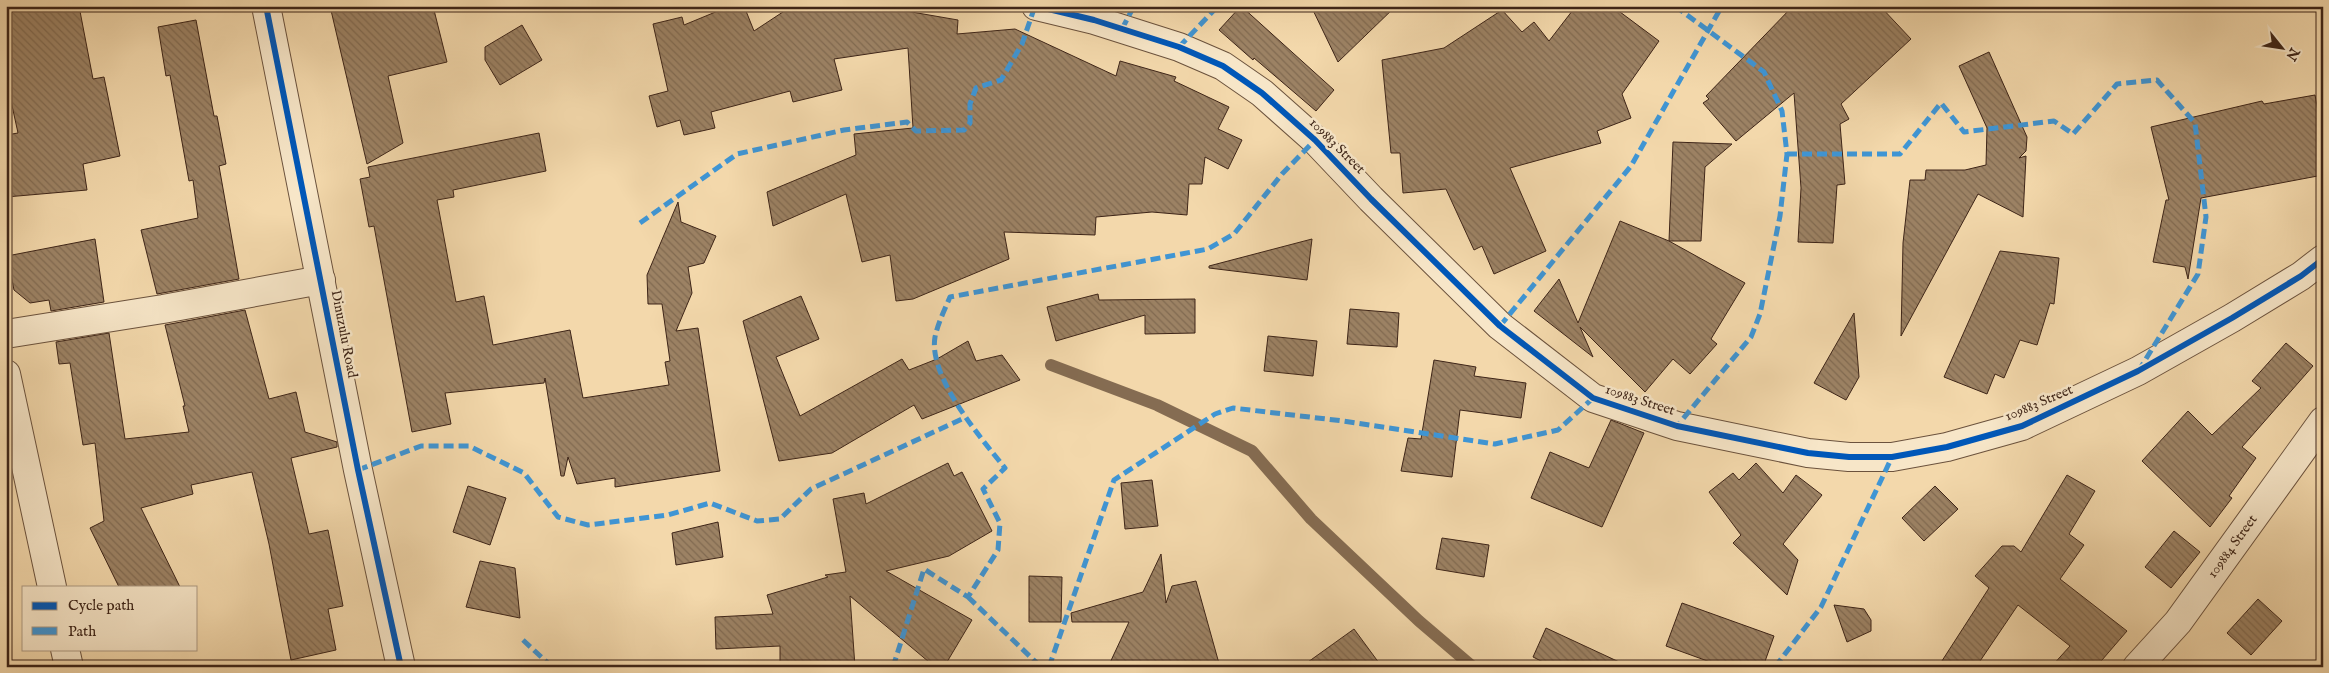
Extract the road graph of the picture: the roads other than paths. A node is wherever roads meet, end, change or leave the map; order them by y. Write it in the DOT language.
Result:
graph roads {
  1 [pos="266,6"];
  2 [pos="1036,6"];
  3 [pos="2323,258"];
  4 [pos="321,280"];
  5 [pos="6,334"];
  6 [pos="6,374"];
  7 [pos="2323,422"];
  8 [pos="52,586"];
  9 [pos="66,650"];
  10 [pos="69,667"];
  11 [pos="401,667"];
  12 [pos="2137,667"];
  1 -- 4 [label="street, Dinuzulu Road"];
  2 -- 3 [label="street, 109883 Street"];
  4 -- 5 [label="street"];
  4 -- 11 [label="street, Dinuzulu Road"];
  6 -- 8 [label="street"];
  7 -- 12 [label="street, 109884 Street"];
  9 -- 10 [label="street"];
}
